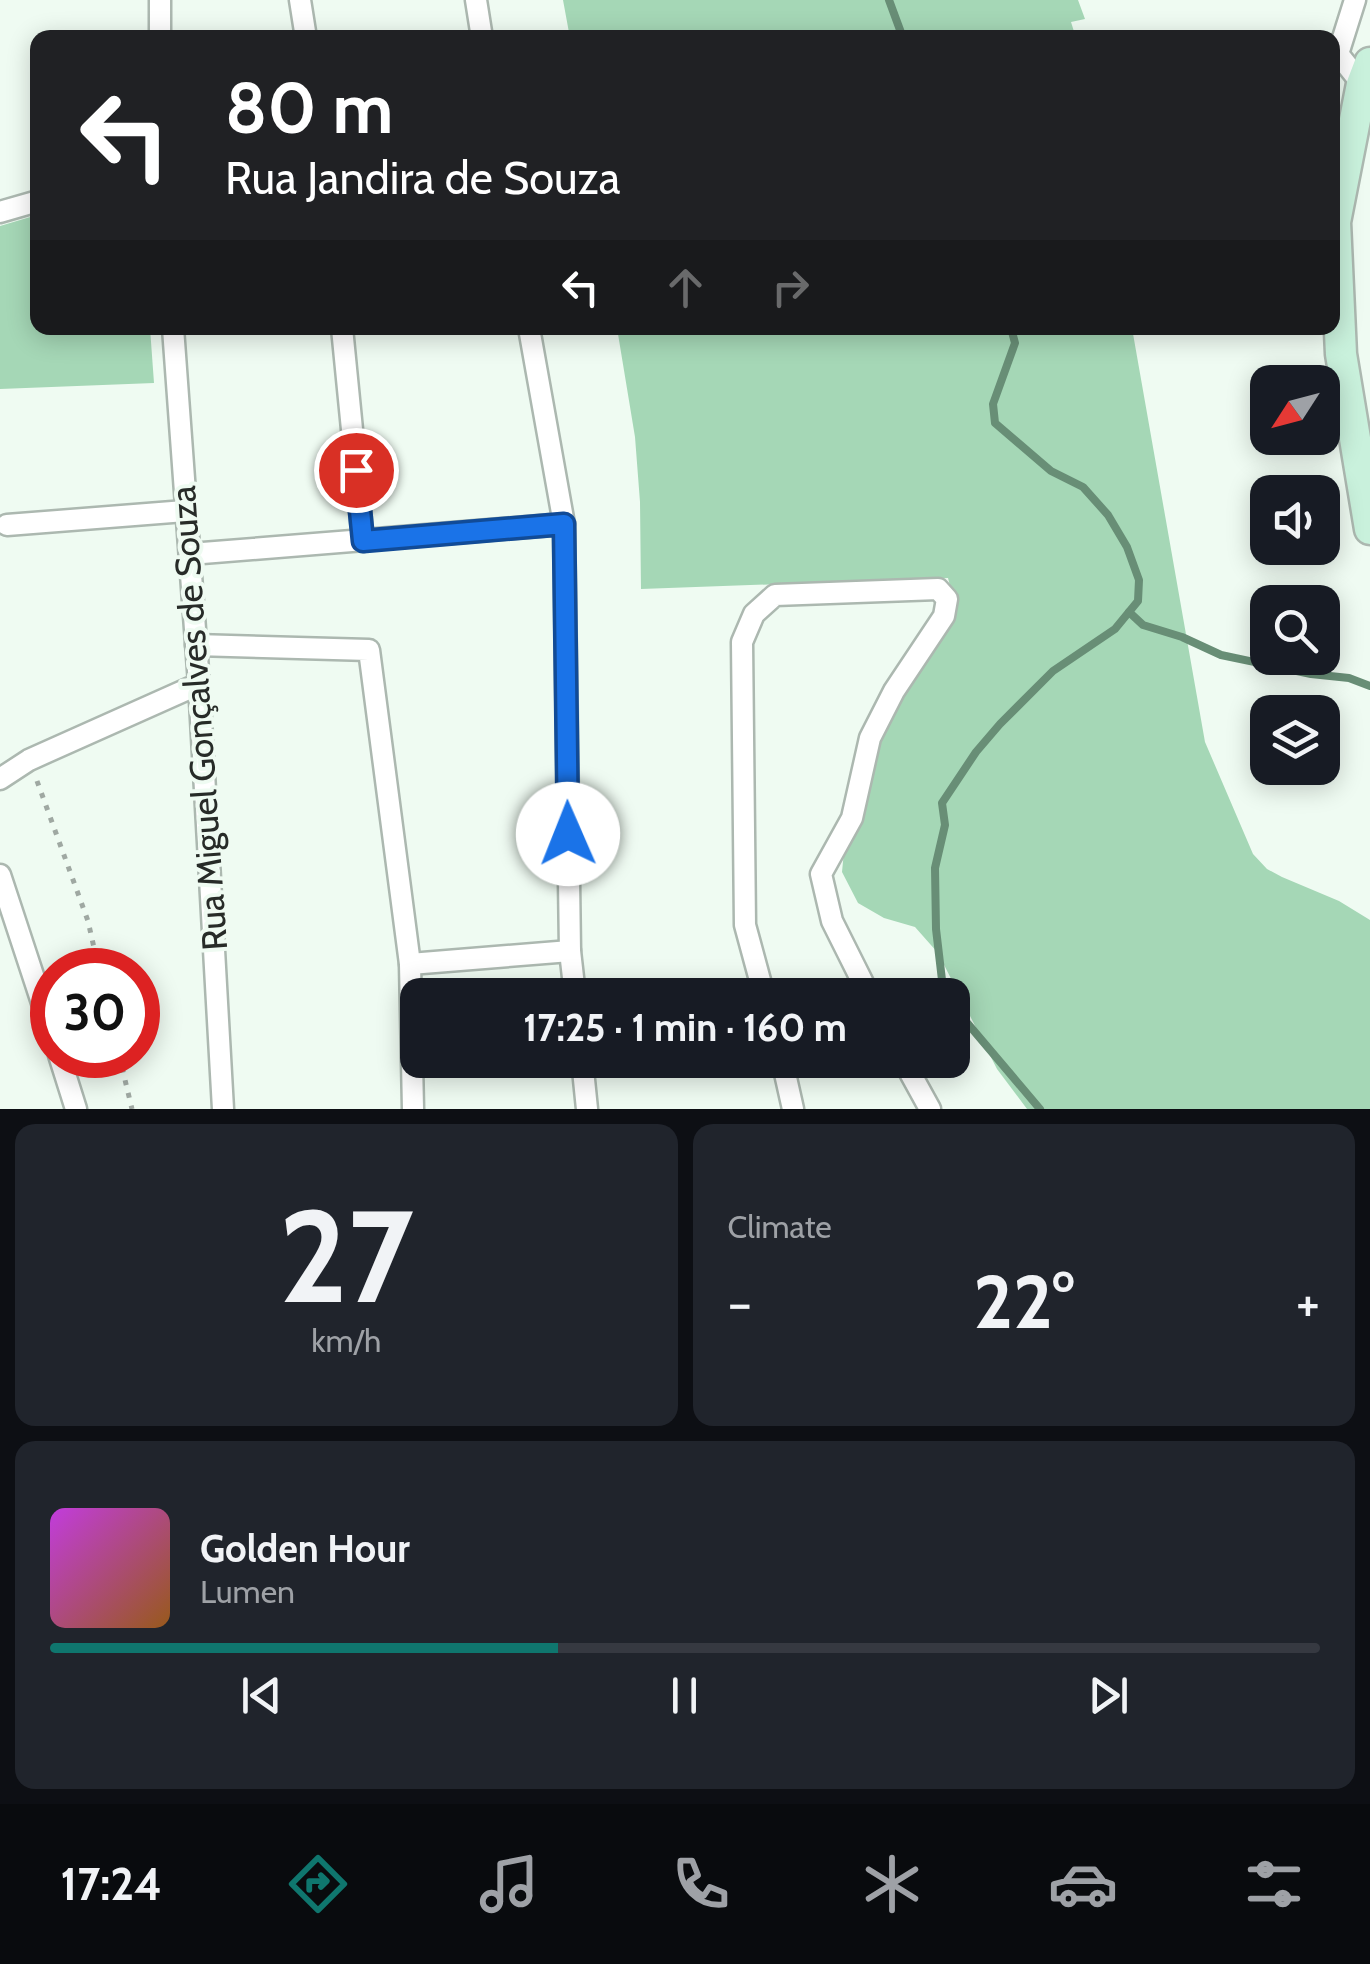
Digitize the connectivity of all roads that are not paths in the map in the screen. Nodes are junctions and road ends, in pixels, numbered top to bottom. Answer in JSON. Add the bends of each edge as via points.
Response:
{"nodes":[{"id":1,"x":160,"y":0,"type":"edge"},
{"id":2,"x":300,"y":0,"type":"edge"},
{"id":3,"x":476,"y":0,"type":"edge"},
{"id":4,"x":1355,"y":0,"type":"edge"},
{"id":5,"x":160,"y":30,"type":"edge"},
{"id":6,"x":305,"y":30,"type":"edge"},
{"id":7,"x":481,"y":30,"type":"edge"},
{"id":8,"x":1340,"y":48,"type":"edge"},
{"id":9,"x":1340,"y":55,"type":"edge"},
{"id":10,"x":1366,"y":74,"type":"edge"},
{"id":11,"x":1340,"y":198,"type":"edge"},
{"id":12,"x":30,"y":203,"type":"edge"},
{"id":13,"x":0,"y":212,"type":"edge"},
{"id":14,"x":1340,"y":332,"type":"edge"},
{"id":15,"x":173,"y":335,"type":"edge"},
{"id":16,"x":343,"y":335,"type":"edge"},
{"id":17,"x":530,"y":335,"type":"edge"},
{"id":18,"x":186,"y":512,"type":"junction"},
{"id":19,"x":6,"y":524,"type":"dead end"},
{"id":20,"x":564,"y":524,"type":"junction"},
{"id":21,"x":1370,"y":530,"type":"edge"},
{"id":22,"x":363,"y":541,"type":"junction"},
{"id":23,"x":190,"y":554,"type":"junction"},
{"id":24,"x":196,"y":645,"type":"junction"},
{"id":25,"x":199,"y":684,"type":"junction"},
{"id":26,"x":0,"y":779,"type":"edge"},
{"id":27,"x":0,"y":875,"type":"edge"},
{"id":28,"x":570,"y":951,"type":"junction"},
{"id":29,"x":410,"y":964,"type":"junction"},
{"id":30,"x":30,"y":966,"type":"edge"},
{"id":31,"x":573,"y":978,"type":"edge"},
{"id":32,"x":759,"y":978,"type":"edge"},
{"id":33,"x":861,"y":978,"type":"edge"},
{"id":34,"x":67,"y":1078,"type":"edge"},
{"id":35,"x":584,"y":1078,"type":"edge"},
{"id":36,"x":786,"y":1078,"type":"edge"},
{"id":37,"x":913,"y":1078,"type":"edge"},
{"id":38,"x":76,"y":1109,"type":"edge"},
{"id":39,"x":222,"y":1109,"type":"edge"},
{"id":40,"x":413,"y":1109,"type":"edge"},
{"id":41,"x":587,"y":1109,"type":"edge"},
{"id":42,"x":793,"y":1109,"type":"edge"},
{"id":43,"x":930,"y":1109,"type":"edge"}],
"edges":[{"from":1,"to":5,"type":"street"},
{"from":2,"to":6,"type":"street"},
{"from":3,"to":7,"type":"street"},
{"from":4,"to":8,"type":"street"},
{"from":9,"to":10,"type":"street"},
{"from":10,"to":11,"type":"main road"},
{"from":12,"to":13,"type":"street"},
{"from":14,"to":21,"type":"main road"},
{"from":15,"to":18,"type":"street","name":"Rua Miguel Gonçalves de Souza"},
{"from":16,"to":22,"type":"street"},
{"from":17,"to":20,"type":"street"},
{"from":18,"to":19,"type":"street"},
{"from":18,"to":23,"type":"street","name":"Rua Miguel Gonçalves de Souza"},
{"from":20,"to":22,"type":"street"},
{"from":20,"to":28,"type":"street"},
{"from":22,"to":23,"type":"street"},
{"from":23,"to":24,"type":"street","name":"Rua Miguel Gonçalves de Souza"},
{"from":24,"to":25,"type":"street","name":"Rua Miguel Gonçalves de Souza"},
{"from":24,"to":29,"type":"street","via":[[370,650]]},
{"from":25,"to":26,"type":"street"},
{"from":25,"to":39,"type":"street","name":"Rua Miguel Gonçalves de Souza"},
{"from":27,"to":30,"type":"street"},
{"from":28,"to":29,"type":"street"},
{"from":28,"to":31,"type":"street"},
{"from":29,"to":40,"type":"street"},
{"from":32,"to":33,"type":"street","via":[[745,925],[742,842],[742,642],[754,614],[775,595],[938,589],[948,598],[944,616],[870,738],[852,818],[822,874],[832,921]]},
{"from":34,"to":38,"type":"street"},
{"from":35,"to":41,"type":"street"},
{"from":36,"to":42,"type":"street"},
{"from":37,"to":43,"type":"street"}]}
